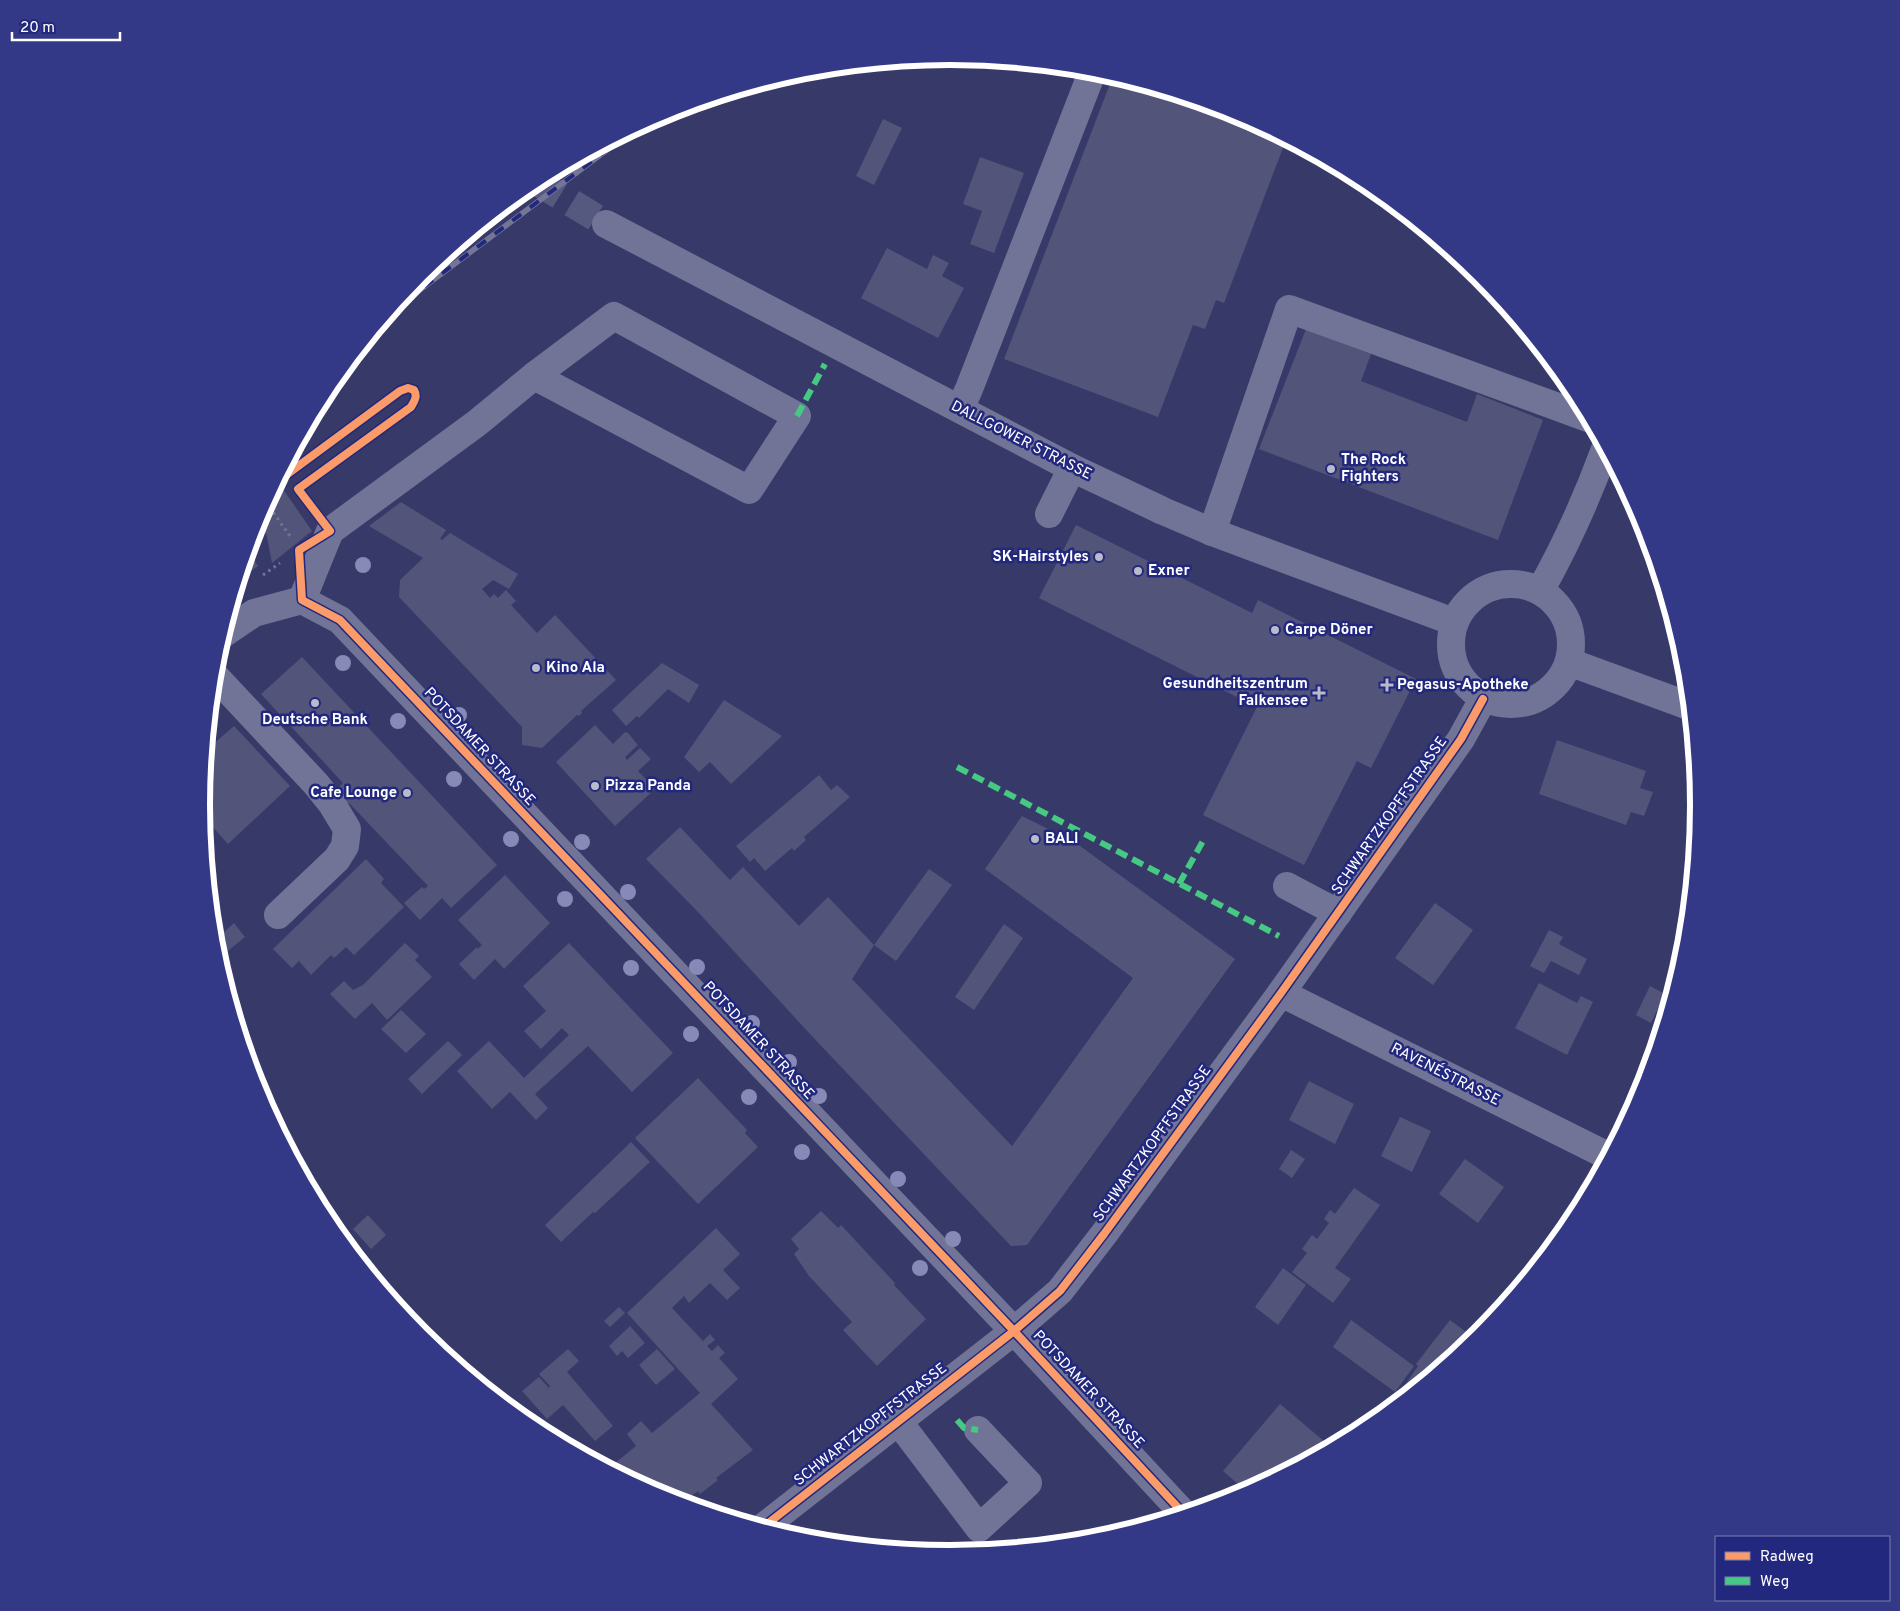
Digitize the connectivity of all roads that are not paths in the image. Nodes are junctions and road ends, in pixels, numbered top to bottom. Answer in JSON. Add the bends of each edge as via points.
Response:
{"nodes":[{"id":1,"x":1090,"y":78,"type":"edge"},
{"id":2,"x":606,"y":224,"type":"tunnel mouth"},
{"id":3,"x":534,"y":376,"type":"junction"},
{"id":4,"x":960,"y":409,"type":"junction"},
{"id":5,"x":1579,"y":415,"type":"edge"},
{"id":6,"x":1602,"y":456,"type":"edge"},
{"id":7,"x":1072,"y":468,"type":"junction"},
{"id":8,"x":1049,"y":514,"type":"dead end"},
{"id":9,"x":1212,"y":532,"type":"junction"},
{"id":10,"x":1540,"y":591,"type":"junction"},
{"id":11,"x":302,"y":600,"type":"junction"},
{"id":12,"x":1454,"y":622,"type":"junction"},
{"id":13,"x":232,"y":628,"type":"edge"},
{"id":14,"x":1569,"y":662,"type":"junction"},
{"id":15,"x":221,"y":682,"type":"edge"},
{"id":16,"x":1483,"y":699,"type":"junction"},
{"id":17,"x":1683,"y":703,"type":"edge"},
{"id":18,"x":1287,"y":886,"type":"dead end"},
{"id":19,"x":1338,"y":913,"type":"junction"},
{"id":20,"x":278,"y":915,"type":"dead end"},
{"id":21,"x":1281,"y":993,"type":"junction"},
{"id":22,"x":1603,"y":1154,"type":"edge"},
{"id":23,"x":1014,"y":1331,"type":"junction"},
{"id":24,"x":898,"y":1421,"type":"junction"},
{"id":25,"x":978,"y":1430,"type":"dead end"},
{"id":26,"x":1180,"y":1509,"type":"edge"},
{"id":27,"x":768,"y":1523,"type":"edge"}],
"edges":[{"from":1,"to":4,"type":"street"},
{"from":2,"to":4,"type":"street","name":"DALLGOWER STRASSE"},
{"from":3,"to":3,"type":"street","via":[[614,316],[797,416],[749,490]]},
{"from":3,"to":11,"type":"street","via":[[330,532]]},
{"from":4,"to":7,"type":"street","name":"DALLGOWER STRASSE"},
{"from":5,"to":9,"type":"street","via":[[1289,309]]},
{"from":6,"to":10,"type":"street","via":[[1563,550]]},
{"from":7,"to":8,"type":"street"},
{"from":7,"to":9,"type":"street","name":"DALLGOWER STRASSE"},
{"from":9,"to":12,"type":"street","name":"DALLGOWER STRASSE"},
{"from":10,"to":12,"type":"street","via":[[1521,584],[1500,584],[1481,591],[1465,604]]},
{"from":10,"to":14,"type":"street","via":[[1554,601],[1567,621],[1572,646]]},
{"from":11,"to":13,"type":"street","via":[[254,614]]},
{"from":11,"to":23,"type":"street","name":"POTSDAMER STRASSE","via":[[340,620]]},
{"from":12,"to":16,"type":"street","via":[[1451,658],[1458,674]]},
{"from":14,"to":16,"type":"street","via":[[1560,680],[1544,695],[1525,703],[1504,704]]},
{"from":14,"to":17,"type":"street"},
{"from":15,"to":20,"type":"street","via":[[316,784],[347,829],[345,846],[338,859]]},
{"from":16,"to":19,"type":"street","name":"SCHWARTZKOPFFSTRASSE","via":[[1461,739]]},
{"from":18,"to":19,"type":"street"},
{"from":19,"to":21,"type":"street","name":"SCHWARTZKOPFFSTRASSE"},
{"from":21,"to":22,"type":"street","name":"RAVENÉSTRASSE"},
{"from":21,"to":23,"type":"street","name":"SCHWARTZKOPFFSTRASSE","via":[[1060,1291]]},
{"from":23,"to":24,"type":"street","name":"SCHWARTZKOPFFSTRASSE"},
{"from":23,"to":26,"type":"street","name":"POTSDAMER STRASSE"},
{"from":24,"to":25,"type":"street","via":[[979,1528],[1028,1483]]},
{"from":24,"to":27,"type":"street","name":"SCHWARTZKOPFFSTRASSE"}]}
